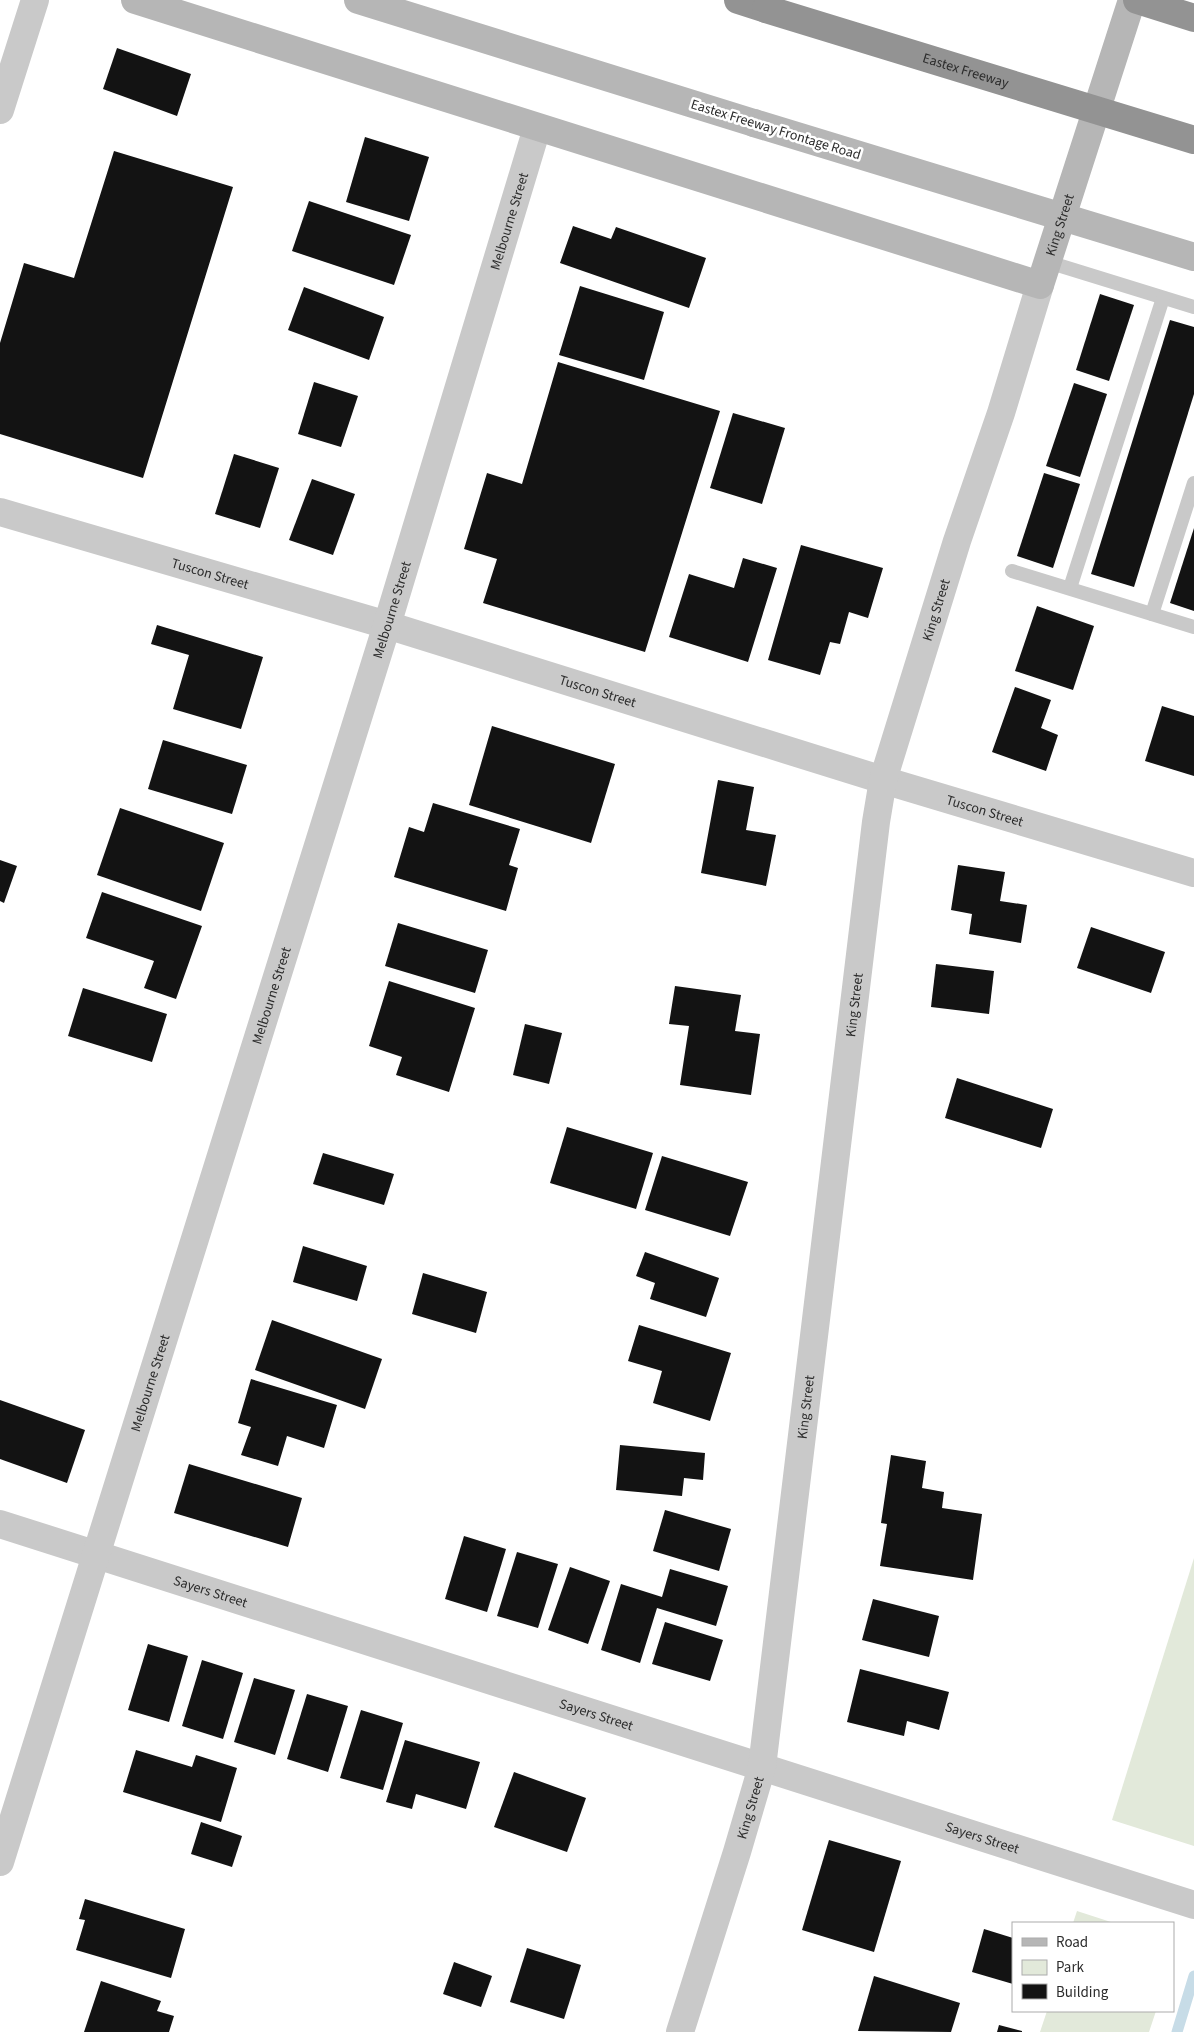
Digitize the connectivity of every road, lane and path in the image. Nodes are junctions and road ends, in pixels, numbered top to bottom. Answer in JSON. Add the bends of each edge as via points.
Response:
{"nodes":[{"id":1,"x":35,"y":0,"type":"edge"},
{"id":2,"x":135,"y":0,"type":"edge"},
{"id":3,"x":358,"y":0,"type":"edge"},
{"id":4,"x":738,"y":0,"type":"edge"},
{"id":5,"x":1132,"y":0,"type":"edge"},
{"id":6,"x":1137,"y":0,"type":"edge"},
{"id":7,"x":1194,"y":18,"type":"edge"},
{"id":8,"x":0,"y":110,"type":"edge"},
{"id":9,"x":537,"y":128,"type":"junction"},
{"id":10,"x":1194,"y":140,"type":"edge"},
{"id":11,"x":1194,"y":257,"type":"edge"},
{"id":12,"x":1044,"y":274,"type":"junction"},
{"id":13,"x":1163,"y":298,"type":"junction"},
{"id":14,"x":1194,"y":308,"type":"edge"},
{"id":15,"x":1194,"y":483,"type":"edge"},
{"id":16,"x":0,"y":512,"type":"edge"},
{"id":17,"x":1012,"y":571,"type":"dead end"},
{"id":18,"x":1070,"y":588,"type":"junction"},
{"id":19,"x":1152,"y":614,"type":"junction"},
{"id":20,"x":387,"y":625,"type":"junction"},
{"id":21,"x":1194,"y":627,"type":"edge"},
{"id":22,"x":883,"y":780,"type":"junction"},
{"id":23,"x":1194,"y":873,"type":"edge"},
{"id":24,"x":0,"y":1524,"type":"edge"},
{"id":25,"x":96,"y":1554,"type":"junction"},
{"id":26,"x":762,"y":1767,"type":"junction"},
{"id":27,"x":0,"y":1862,"type":"edge"},
{"id":28,"x":1194,"y":1904,"type":"edge"},
{"id":29,"x":680,"y":2032,"type":"edge"}],
"edges":[{"from":1,"to":8,"type":"street"},
{"from":2,"to":9,"type":"main road"},
{"from":3,"to":11,"type":"main road","name":"Eastex Freeway Frontage Road","bridge":true},
{"from":4,"to":10,"type":"highway","name":"Eastex Freeway","bridge":true},
{"from":5,"to":12,"type":"main road","name":"King Street"},
{"from":6,"to":7,"type":"highway"},
{"from":9,"to":12,"type":"main road"},
{"from":9,"to":20,"type":"street","name":"Melbourne Street"},
{"from":12,"to":13,"type":"lane"},
{"from":12,"to":22,"type":"street","name":"King Street","via":[[1001,413],[956,541]]},
{"from":13,"to":14,"type":"lane"},
{"from":13,"to":18,"type":"lane"},
{"from":15,"to":19,"type":"lane"},
{"from":16,"to":20,"type":"street","name":"Tuscon Street"},
{"from":17,"to":18,"type":"lane"},
{"from":18,"to":19,"type":"lane"},
{"from":19,"to":21,"type":"lane"},
{"from":20,"to":22,"type":"street","name":"Tuscon Street"},
{"from":20,"to":25,"type":"street","name":"Melbourne Street"},
{"from":22,"to":23,"type":"street","name":"Tuscon Street"},
{"from":22,"to":26,"type":"street","name":"King Street"},
{"from":24,"to":25,"type":"street","name":"Sayers Street"},
{"from":25,"to":26,"type":"street","name":"Sayers Street"},
{"from":25,"to":27,"type":"street","name":"Melbourne Street"},
{"from":26,"to":28,"type":"street","name":"Sayers Street"},
{"from":26,"to":29,"type":"street","name":"King Street"}]}
